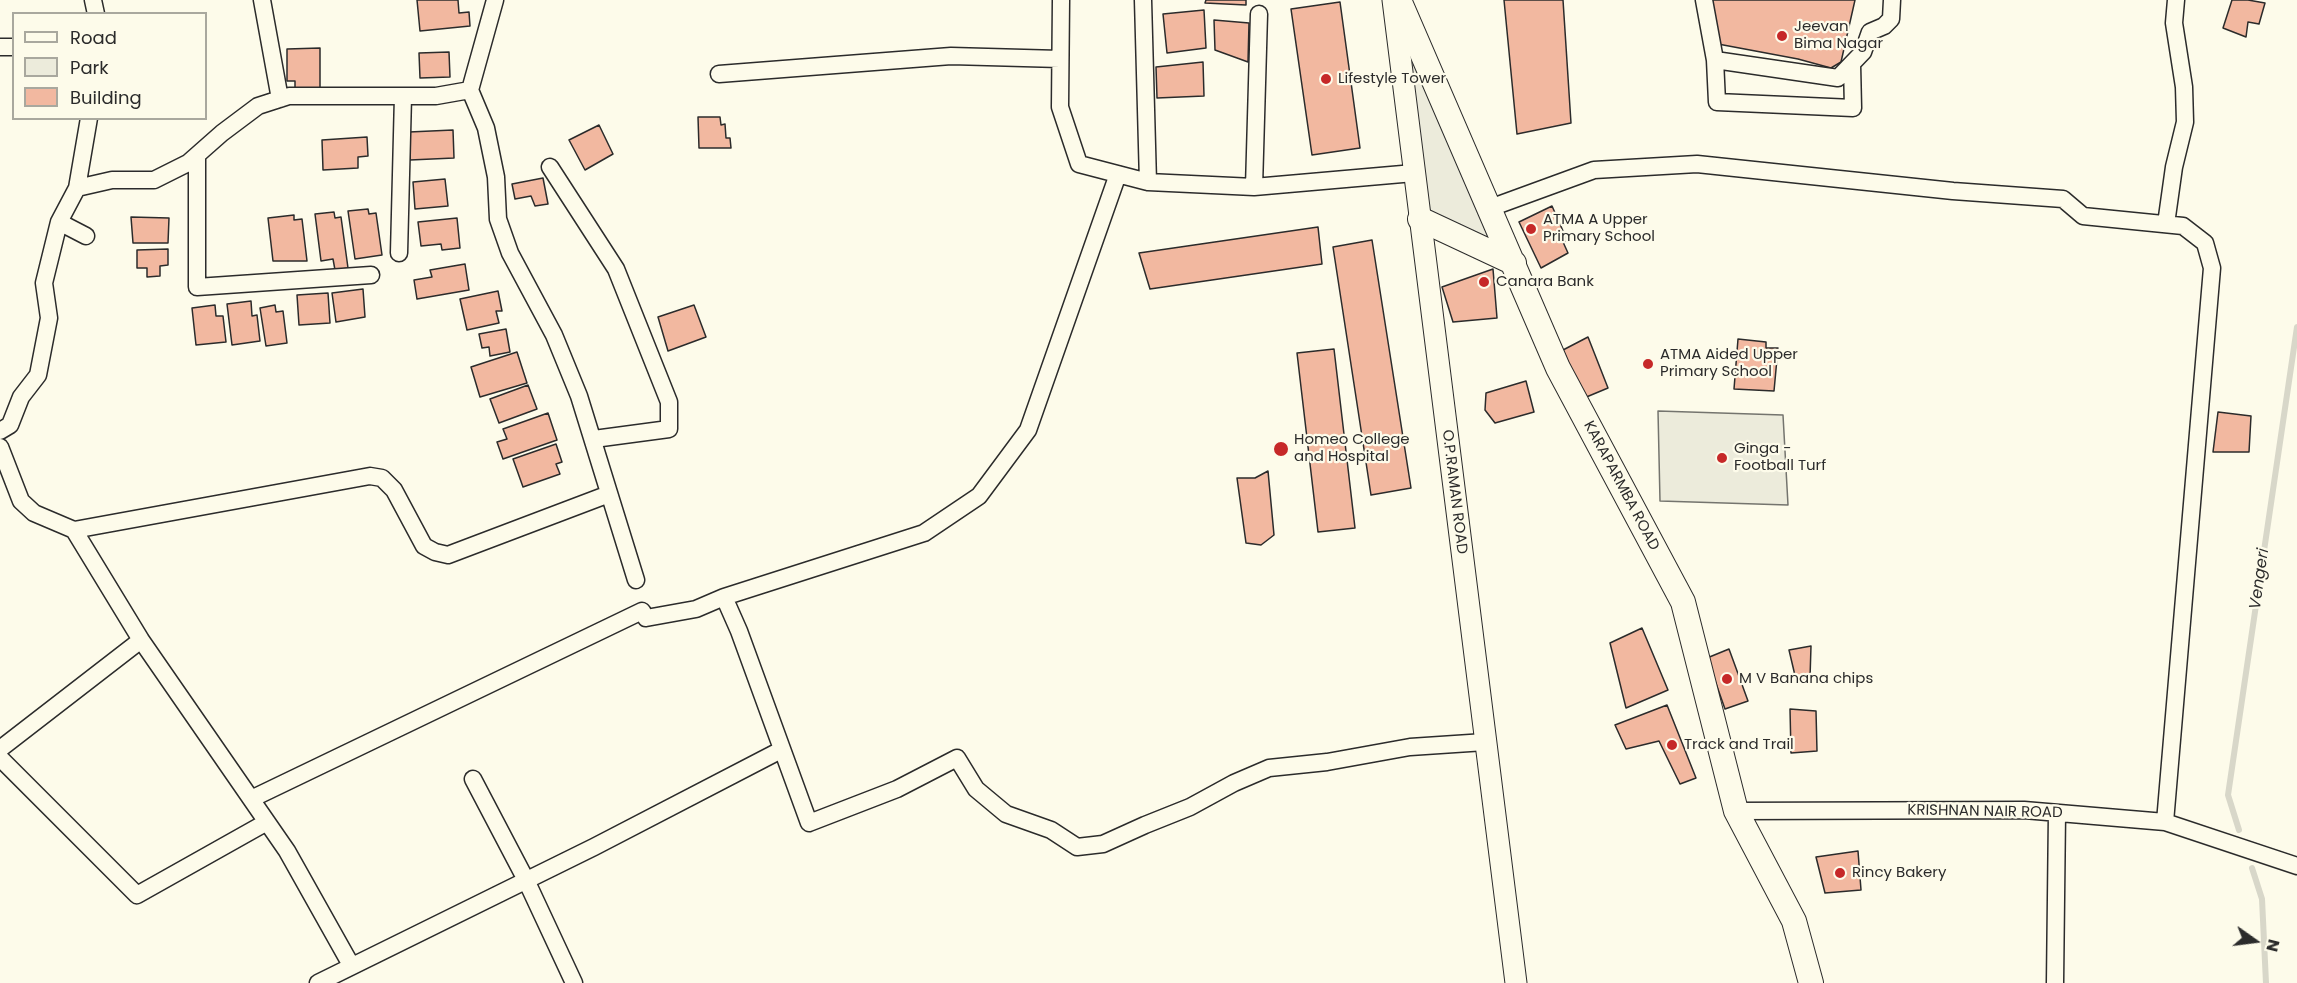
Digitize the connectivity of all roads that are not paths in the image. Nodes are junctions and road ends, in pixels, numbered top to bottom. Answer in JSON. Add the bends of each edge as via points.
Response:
{"nodes":[{"id":1,"x":262,"y":0,"type":"edge"},
{"id":2,"x":495,"y":0,"type":"edge"},
{"id":3,"x":1061,"y":0,"type":"edge"},
{"id":4,"x":1143,"y":0,"type":"edge"},
{"id":5,"x":1393,"y":0,"type":"edge"},
{"id":6,"x":1399,"y":0,"type":"edge"},
{"id":7,"x":1704,"y":0,"type":"edge"},
{"id":8,"x":1892,"y":0,"type":"edge"},
{"id":9,"x":2176,"y":0,"type":"edge"},
{"id":10,"x":1260,"y":14,"type":"dead end"},
{"id":11,"x":1060,"y":59,"type":"junction"},
{"id":12,"x":1715,"y":60,"type":"junction"},
{"id":13,"x":1852,"y":64,"type":"junction"},
{"id":14,"x":719,"y":74,"type":"dead end"},
{"id":15,"x":470,"y":90,"type":"junction"},
{"id":16,"x":403,"y":96,"type":"junction"},
{"id":17,"x":280,"y":99,"type":"junction"},
{"id":18,"x":89,"y":120,"type":"edge"},
{"id":19,"x":197,"y":156,"type":"junction"},
{"id":20,"x":550,"y":167,"type":"dead end"},
{"id":21,"x":1414,"y":173,"type":"junction"},
{"id":22,"x":1118,"y":174,"type":"junction"},
{"id":23,"x":1148,"y":182,"type":"junction"},
{"id":24,"x":1254,"y":187,"type":"junction"},
{"id":25,"x":77,"y":188,"type":"junction"},
{"id":26,"x":1490,"y":208,"type":"junction"},
{"id":27,"x":1420,"y":219,"type":"junction"},
{"id":28,"x":59,"y":222,"type":"junction"},
{"id":29,"x":2166,"y":224,"type":"junction"},
{"id":30,"x":86,"y":236,"type":"dead end"},
{"id":31,"x":399,"y":253,"type":"dead end"},
{"id":32,"x":1514,"y":263,"type":"junction"},
{"id":33,"x":371,"y":275,"type":"dead end"},
{"id":34,"x":0,"y":431,"type":"edge"},
{"id":35,"x":594,"y":439,"type":"junction"},
{"id":36,"x":0,"y":447,"type":"edge"},
{"id":37,"x":609,"y":494,"type":"junction"},
{"id":38,"x":74,"y":530,"type":"junction"},
{"id":39,"x":636,"y":580,"type":"dead end"},
{"id":40,"x":724,"y":597,"type":"junction"},
{"id":41,"x":141,"y":640,"type":"junction"},
{"id":42,"x":1485,"y":742,"type":"junction"},
{"id":43,"x":0,"y":749,"type":"edge"},
{"id":44,"x":781,"y":750,"type":"junction"},
{"id":45,"x":0,"y":758,"type":"edge"},
{"id":46,"x":473,"y":779,"type":"dead end"},
{"id":47,"x":251,"y":799,"type":"junction"},
{"id":48,"x":1736,"y":811,"type":"junction"},
{"id":49,"x":2057,"y":813,"type":"junction"},
{"id":50,"x":267,"y":822,"type":"junction"},
{"id":51,"x":2165,"y":822,"type":"junction"},
{"id":52,"x":2297,"y":866,"type":"edge"},
{"id":53,"x":525,"y":880,"type":"junction"},
{"id":54,"x":351,"y":965,"type":"junction"},
{"id":55,"x":318,"y":983,"type":"edge"},
{"id":56,"x":574,"y":983,"type":"edge"},
{"id":57,"x":1516,"y":983,"type":"edge"},
{"id":58,"x":1810,"y":983,"type":"edge"},
{"id":59,"x":2055,"y":983,"type":"edge"}],
"edges":[{"from":1,"to":17,"type":"street"},
{"from":2,"to":15,"type":"street"},
{"from":3,"to":11,"type":"street"},
{"from":4,"to":23,"type":"street"},
{"from":5,"to":21,"type":"street","name":"O.P.RAMAN ROAD"},
{"from":6,"to":26,"type":"main road","name":"KARAPARMBA ROAD"},
{"from":7,"to":12,"type":"street"},
{"from":8,"to":13,"type":"street","via":[[1891,19],[1870,32],[1863,52]]},
{"from":9,"to":29,"type":"street","via":[[2174,23],[2185,122]]},
{"from":10,"to":24,"type":"street"},
{"from":11,"to":14,"type":"street","via":[[951,56]]},
{"from":11,"to":22,"type":"street","via":[[1060,107],[1079,164]]},
{"from":12,"to":13,"type":"street","via":[[1838,78]]},
{"from":12,"to":13,"type":"street","via":[[1717,102],[1853,108]]},
{"from":15,"to":16,"type":"street"},
{"from":15,"to":35,"type":"street","via":[[486,128],[496,177],[498,219],[510,253],[554,335]]},
{"from":16,"to":17,"type":"street"},
{"from":16,"to":31,"type":"street"},
{"from":17,"to":19,"type":"street","via":[[258,106]]},
{"from":18,"to":25,"type":"street"},
{"from":19,"to":25,"type":"street","via":[[154,180],[112,180]]},
{"from":19,"to":33,"type":"street","via":[[197,287]]},
{"from":20,"to":35,"type":"street","via":[[616,269],[669,402],[669,429]]},
{"from":21,"to":24,"type":"street"},
{"from":21,"to":27,"type":"street","name":"O.P.RAMAN ROAD"},
{"from":22,"to":23,"type":"street"},
{"from":22,"to":40,"type":"street","via":[[1028,430],[979,496],[924,533]]},
{"from":23,"to":24,"type":"street"},
{"from":25,"to":28,"type":"street"},
{"from":26,"to":29,"type":"street","via":[[1594,170],[1697,164],[2063,199],[2083,216]]},
{"from":26,"to":32,"type":"main road","name":"KARAPARMBA ROAD"},
{"from":27,"to":32,"type":"main road"},
{"from":27,"to":42,"type":"street","name":"O.P.RAMAN ROAD"},
{"from":28,"to":30,"type":"street"},
{"from":28,"to":34,"type":"street","via":[[44,283],[49,318],[38,375],[21,397],[10,425]]},
{"from":29,"to":51,"type":"street","via":[[2183,226],[2205,243],[2212,268]]},
{"from":32,"to":48,"type":"main road","name":"KARAPARMBA ROAD","via":[[1558,368],[1683,602]]},
{"from":35,"to":37,"type":"street"},
{"from":36,"to":38,"type":"street","via":[[21,501],[34,513]]},
{"from":37,"to":38,"type":"street","via":[[447,555],[424,546],[394,490],[382,478],[370,476]]},
{"from":37,"to":39,"type":"street"},
{"from":38,"to":41,"type":"street"},
{"from":40,"to":44,"type":"street"},
{"from":40,"to":47,"type":"street","via":[[696,609],[646,618],[642,611]]},
{"from":41,"to":43,"type":"street"},
{"from":41,"to":47,"type":"street"},
{"from":42,"to":44,"type":"street","via":[[1410,747],[1269,768],[1103,844],[1077,847],[1051,830],[1006,814],[976,789],[957,758],[897,789],[809,823]]},
{"from":42,"to":57,"type":"street","name":"O.P.RAMAN ROAD"},
{"from":44,"to":53,"type":"street"},
{"from":45,"to":50,"type":"street","via":[[137,895]]},
{"from":46,"to":53,"type":"street"},
{"from":47,"to":50,"type":"street"},
{"from":48,"to":49,"type":"street","name":"KRISHNAN NAIR ROAD"},
{"from":48,"to":58,"type":"main road","name":"KARAPARMBA ROAD","via":[[1794,921]]},
{"from":49,"to":51,"type":"street","name":"KRISHNAN NAIR ROAD"},
{"from":49,"to":59,"type":"street"},
{"from":50,"to":54,"type":"street","via":[[287,850]]},
{"from":51,"to":52,"type":"street","name":"KRISHNAN NAIR ROAD"},
{"from":53,"to":54,"type":"street"},
{"from":53,"to":56,"type":"street"},
{"from":54,"to":55,"type":"street"}]}
